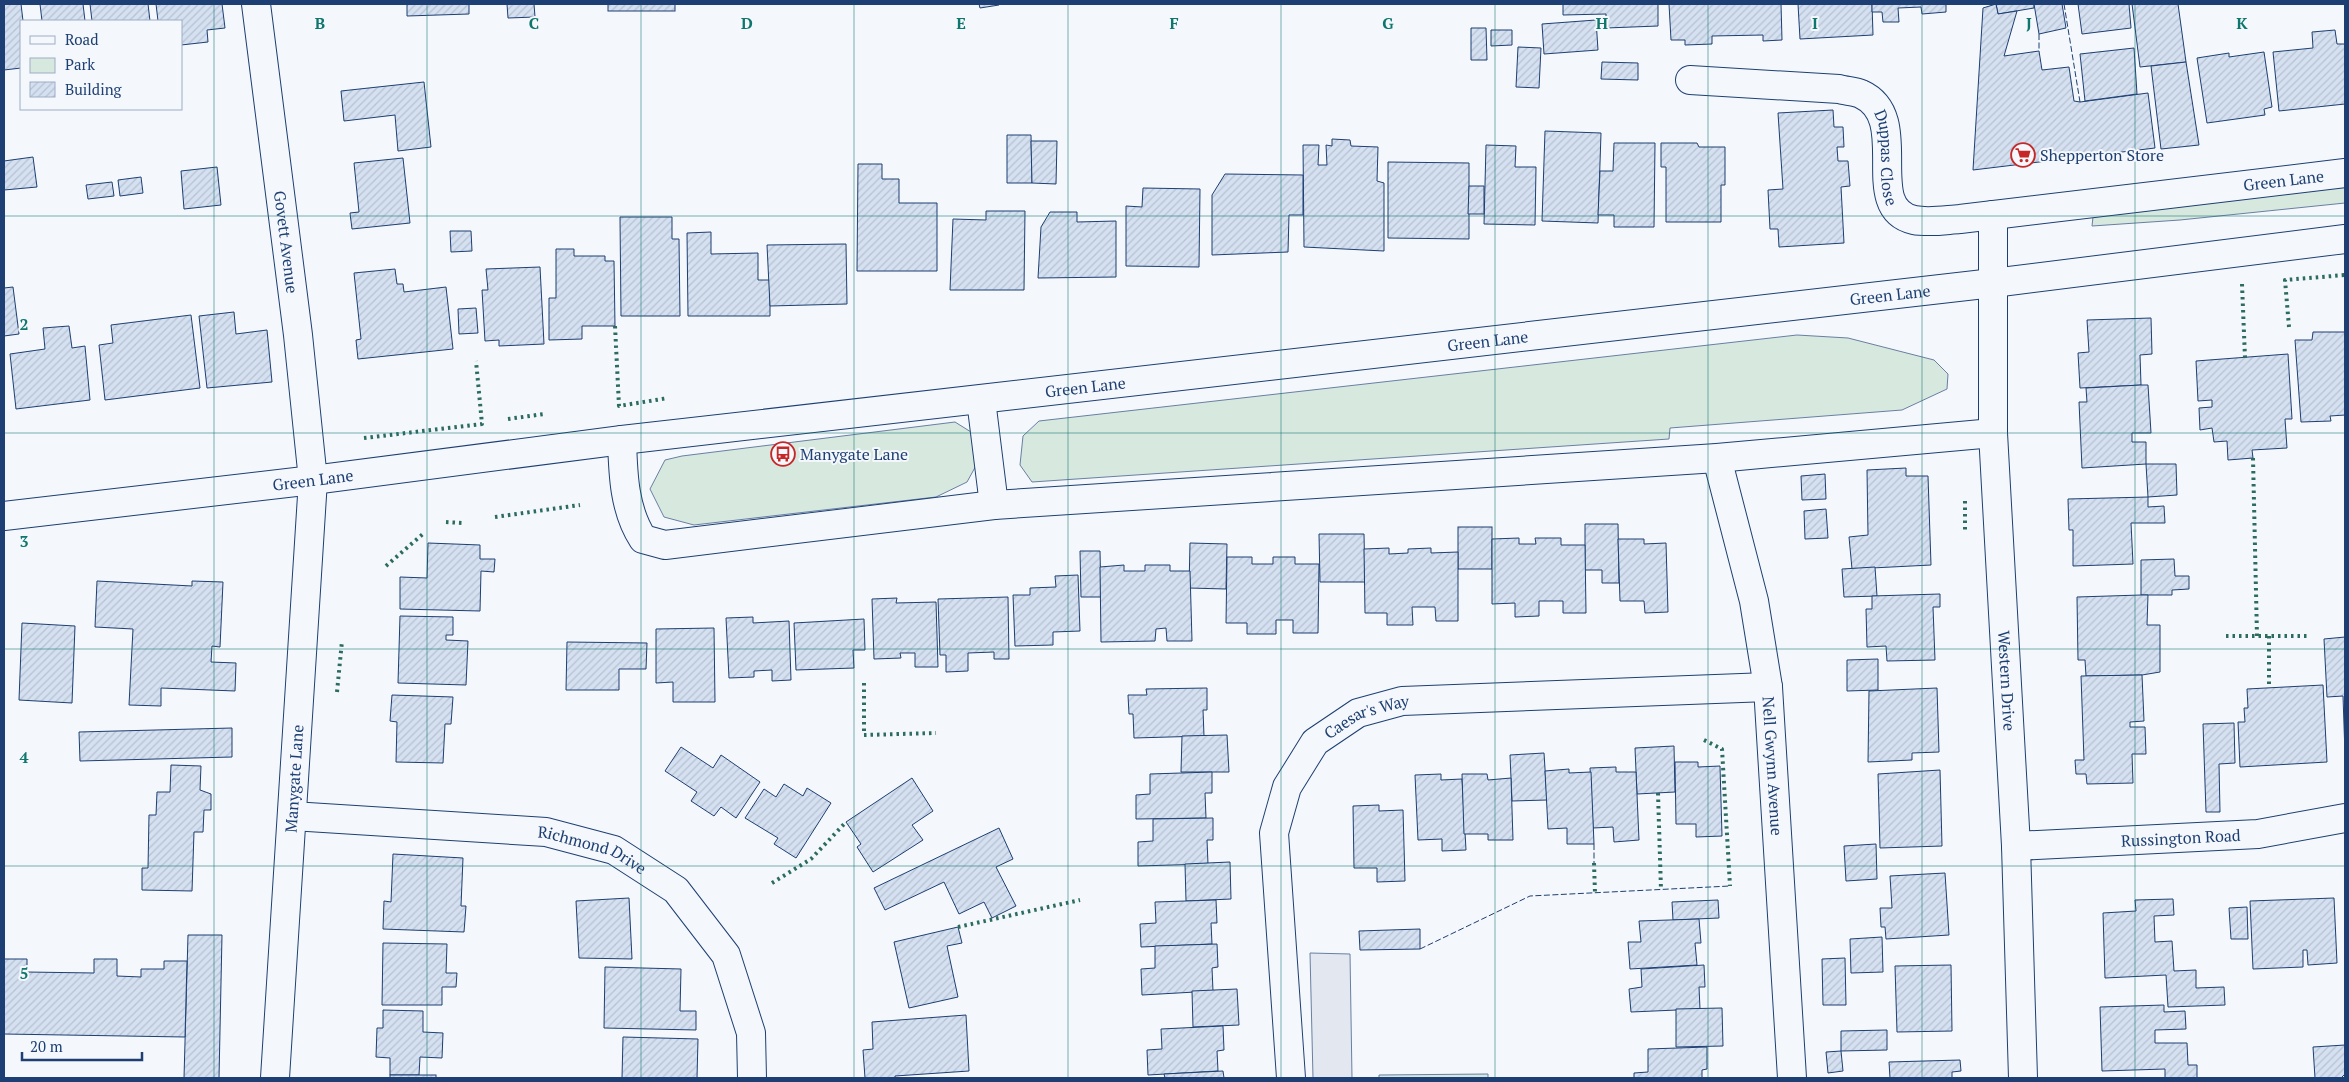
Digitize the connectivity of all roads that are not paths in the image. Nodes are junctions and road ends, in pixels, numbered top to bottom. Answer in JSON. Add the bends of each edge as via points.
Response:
{"nodes":[{"id":1,"x":256,"y":4,"type":"edge"},
{"id":2,"x":1690,"y":80,"type":"dead end"},
{"id":3,"x":2345,"y":173,"type":"edge"},
{"id":4,"x":1994,"y":215,"type":"junction"},
{"id":5,"x":2345,"y":239,"type":"edge"},
{"id":6,"x":1993,"y":283,"type":"junction"},
{"id":7,"x":981,"y":400,"type":"junction"},
{"id":8,"x":1994,"y":433,"type":"junction"},
{"id":9,"x":622,"y":440,"type":"junction"},
{"id":10,"x":1716,"y":458,"type":"junction"},
{"id":11,"x":313,"y":480,"type":"junction"},
{"id":12,"x":994,"y":504,"type":"junction"},
{"id":13,"x":4,"y":516,"type":"edge"},
{"id":14,"x":1768,"y":687,"type":"junction"},
{"id":15,"x":292,"y":816,"type":"junction"},
{"id":16,"x":2345,"y":818,"type":"edge"},
{"id":17,"x":2016,"y":846,"type":"junction"},
{"id":18,"x":275,"y":1078,"type":"edge"},
{"id":19,"x":752,"y":1078,"type":"edge"},
{"id":20,"x":1291,"y":1078,"type":"edge"},
{"id":21,"x":1792,"y":1078,"type":"edge"},
{"id":22,"x":2024,"y":1078,"type":"edge"}],
"edges":[{"from":1,"to":11,"type":"street","name":"Govett Avenue"},
{"from":2,"to":4,"type":"street","name":"Duppas Close","via":[[1838,89],[1861,94],[1876,106],[1886,125],[1887,186],[1890,199],[1900,213],[1913,220],[1928,221]]},
{"from":3,"to":4,"type":"street","name":"Green Lane"},
{"from":4,"to":6,"type":"street"},
{"from":5,"to":6,"type":"street","name":"Green Lane"},
{"from":6,"to":7,"type":"street","name":"Green Lane"},
{"from":6,"to":8,"type":"street","name":"Western Drive"},
{"from":7,"to":9,"type":"street","name":"Green Lane"},
{"from":7,"to":12,"type":"street"},
{"from":8,"to":10,"type":"street"},
{"from":8,"to":17,"type":"street","name":"Western Drive"},
{"from":9,"to":11,"type":"street","name":"Green Lane"},
{"from":9,"to":12,"type":"street","via":[[625,485],[634,524],[643,539],[665,545]]},
{"from":10,"to":12,"type":"street"},
{"from":10,"to":14,"type":"street","name":"Nell Gwynn Avenue","via":[[1754,601]]},
{"from":11,"to":13,"type":"street","name":"Green Lane"},
{"from":11,"to":15,"type":"street","name":"Manygate Lane"},
{"from":14,"to":20,"type":"street","name":"Caesar's Way","via":[[1402,701],[1358,713],[1315,742],[1287,787],[1274,833]]},
{"from":14,"to":21,"type":"street","name":"Nell Gwynn Avenue"},
{"from":15,"to":18,"type":"street","name":"Manygate Lane"},
{"from":15,"to":19,"type":"street","name":"Richmond Drive","via":[[546,832],[614,850],[676,890],[726,955],[751,1033]]},
{"from":16,"to":17,"type":"street","name":"Russington Road","via":[[2258,834]]},
{"from":17,"to":22,"type":"street","name":"Western Drive"}]}
